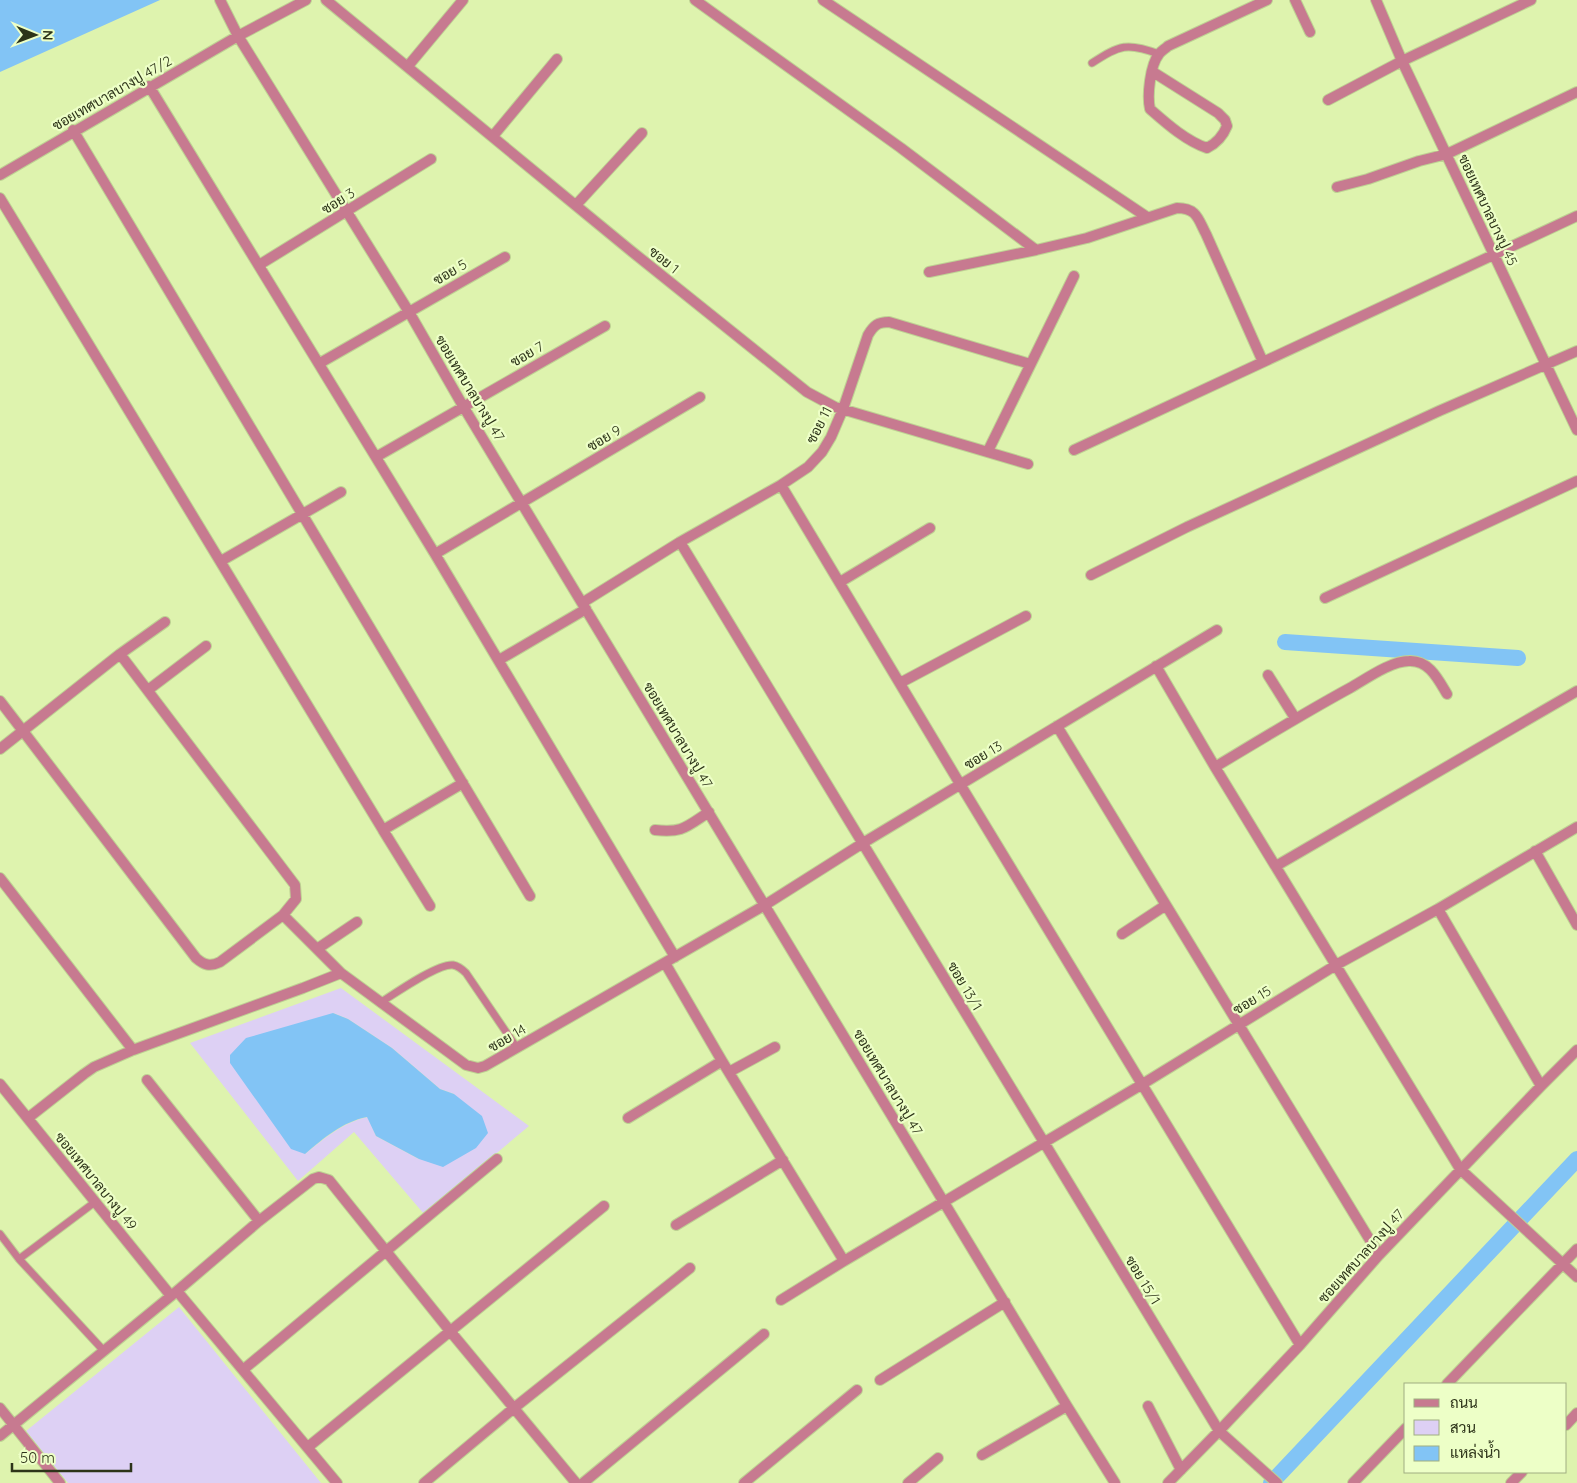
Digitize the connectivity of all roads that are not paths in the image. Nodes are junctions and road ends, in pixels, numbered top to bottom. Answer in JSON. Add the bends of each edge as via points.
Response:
{"nodes":[{"id":1,"x":220,"y":0,"type":"edge"},
{"id":2,"x":306,"y":0,"type":"edge"},
{"id":3,"x":326,"y":0,"type":"edge"},
{"id":4,"x":463,"y":0,"type":"edge"},
{"id":5,"x":695,"y":0,"type":"edge"},
{"id":6,"x":823,"y":0,"type":"edge"},
{"id":7,"x":1267,"y":0,"type":"edge"},
{"id":8,"x":1295,"y":0,"type":"edge"},
{"id":9,"x":1376,"y":0,"type":"edge"},
{"id":10,"x":1531,"y":0,"type":"edge"},
{"id":11,"x":1310,"y":32,"type":"dead end"},
{"id":12,"x":238,"y":36,"type":"junction"},
{"id":13,"x":1159,"y":54,"type":"junction"},
{"id":14,"x":557,"y":59,"type":"dead end"},
{"id":15,"x":1402,"y":61,"type":"junction"},
{"id":16,"x":1092,"y":63,"type":"dead end"},
{"id":17,"x":408,"y":66,"type":"junction"},
{"id":18,"x":1153,"y":72,"type":"junction"},
{"id":19,"x":150,"y":86,"type":"junction"},
{"id":20,"x":1577,"y":92,"type":"edge"},
{"id":21,"x":1328,"y":100,"type":"dead end"},
{"id":22,"x":73,"y":130,"type":"junction"},
{"id":23,"x":642,"y":133,"type":"dead end"},
{"id":24,"x":493,"y":136,"type":"junction"},
{"id":25,"x":1447,"y":154,"type":"junction"},
{"id":26,"x":431,"y":160,"type":"dead end"},
{"id":27,"x":0,"y":174,"type":"edge"},
{"id":28,"x":1337,"y":186,"type":"dead end"},
{"id":29,"x":0,"y":198,"type":"edge"},
{"id":30,"x":576,"y":205,"type":"junction"},
{"id":31,"x":348,"y":211,"type":"junction"},
{"id":32,"x":1577,"y":216,"type":"edge"},
{"id":33,"x":1147,"y":217,"type":"junction"},
{"id":34,"x":1036,"y":250,"type":"junction"},
{"id":35,"x":1494,"y":256,"type":"junction"},
{"id":36,"x":505,"y":257,"type":"dead end"},
{"id":37,"x":259,"y":265,"type":"junction"},
{"id":38,"x":929,"y":272,"type":"dead end"},
{"id":39,"x":1074,"y":276,"type":"dead end"},
{"id":40,"x":409,"y":312,"type":"junction"},
{"id":41,"x":605,"y":326,"type":"dead end"},
{"id":42,"x":1577,"y":350,"type":"edge"},
{"id":43,"x":1263,"y":362,"type":"junction"},
{"id":44,"x":320,"y":364,"type":"junction"},
{"id":45,"x":1030,"y":364,"type":"junction"},
{"id":46,"x":1546,"y":365,"type":"junction"},
{"id":47,"x":700,"y":397,"type":"dead end"},
{"id":48,"x":464,"y":406,"type":"junction"},
{"id":49,"x":843,"y":409,"type":"junction"},
{"id":50,"x":1577,"y":430,"type":"edge"},
{"id":51,"x":1074,"y":450,"type":"dead end"},
{"id":52,"x":988,"y":451,"type":"junction"},
{"id":53,"x":376,"y":457,"type":"junction"},
{"id":54,"x":1028,"y":464,"type":"dead end"},
{"id":55,"x":1577,"y":480,"type":"edge"},
{"id":56,"x":781,"y":485,"type":"junction"},
{"id":57,"x":341,"y":492,"type":"dead end"},
{"id":58,"x":522,"y":502,"type":"junction"},
{"id":59,"x":302,"y":513,"type":"junction"},
{"id":60,"x":930,"y":528,"type":"dead end"},
{"id":61,"x":680,"y":542,"type":"junction"},
{"id":62,"x":436,"y":554,"type":"junction"},
{"id":63,"x":221,"y":561,"type":"junction"},
{"id":64,"x":1091,"y":575,"type":"dead end"},
{"id":65,"x":840,"y":582,"type":"junction"},
{"id":66,"x":1325,"y":598,"type":"dead end"},
{"id":67,"x":584,"y":606,"type":"junction"},
{"id":68,"x":1026,"y":616,"type":"dead end"},
{"id":69,"x":165,"y":622,"type":"dead end"},
{"id":70,"x":1217,"y":630,"type":"dead end"},
{"id":71,"x":206,"y":646,"type":"dead end"},
{"id":72,"x":120,"y":654,"type":"junction"},
{"id":73,"x":499,"y":660,"type":"junction"},
{"id":74,"x":1156,"y":666,"type":"junction"},
{"id":75,"x":1268,"y":675,"type":"dead end"},
{"id":76,"x":900,"y":683,"type":"junction"},
{"id":77,"x":148,"y":690,"type":"junction"},
{"id":78,"x":1577,"y":692,"type":"edge"},
{"id":79,"x":1447,"y":694,"type":"dead end"},
{"id":80,"x":0,"y":700,"type":"edge"},
{"id":81,"x":1295,"y":718,"type":"junction"},
{"id":82,"x":1058,"y":726,"type":"junction"},
{"id":83,"x":23,"y":731,"type":"junction"},
{"id":84,"x":0,"y":750,"type":"edge"},
{"id":85,"x":1215,"y":767,"type":"junction"},
{"id":86,"x":464,"y":784,"type":"junction"},
{"id":87,"x":960,"y":784,"type":"junction"},
{"id":88,"x":709,"y":812,"type":"junction"},
{"id":89,"x":1577,"y":827,"type":"edge"},
{"id":90,"x":384,"y":830,"type":"junction"},
{"id":91,"x":654,"y":830,"type":"dead end"},
{"id":92,"x":863,"y":842,"type":"junction"},
{"id":93,"x":1535,"y":851,"type":"junction"},
{"id":94,"x":1276,"y":866,"type":"junction"},
{"id":95,"x":0,"y":878,"type":"edge"},
{"id":96,"x":530,"y":896,"type":"dead end"},
{"id":97,"x":765,"y":905,"type":"junction"},
{"id":98,"x":1166,"y":905,"type":"junction"},
{"id":99,"x":430,"y":906,"type":"dead end"},
{"id":100,"x":1438,"y":910,"type":"junction"},
{"id":101,"x":283,"y":915,"type":"junction"},
{"id":102,"x":357,"y":922,"type":"dead end"},
{"id":103,"x":1577,"y":925,"type":"edge"},
{"id":104,"x":1122,"y":934,"type":"dead end"},
{"id":105,"x":317,"y":949,"type":"junction"},
{"id":106,"x":675,"y":957,"type":"junction"},
{"id":107,"x":665,"y":963,"type":"junction"},
{"id":108,"x":1336,"y":965,"type":"junction"},
{"id":109,"x":341,"y":973,"type":"junction"},
{"id":110,"x":380,"y":1003,"type":"junction"},
{"id":111,"x":1238,"y":1024,"type":"junction"},
{"id":112,"x":775,"y":1047,"type":"dead end"},
{"id":113,"x":517,"y":1048,"type":"junction"},
{"id":114,"x":133,"y":1050,"type":"junction"},
{"id":115,"x":1577,"y":1050,"type":"edge"},
{"id":116,"x":722,"y":1061,"type":"junction"},
{"id":117,"x":729,"y":1072,"type":"junction"},
{"id":118,"x":147,"y":1080,"type":"dead end"},
{"id":119,"x":0,"y":1084,"type":"edge"},
{"id":120,"x":1141,"y":1085,"type":"junction"},
{"id":121,"x":1541,"y":1086,"type":"junction"},
{"id":122,"x":28,"y":1118,"type":"junction"},
{"id":123,"x":628,"y":1118,"type":"dead end"},
{"id":124,"x":1044,"y":1143,"type":"junction"},
{"id":125,"x":497,"y":1159,"type":"dead end"},
{"id":126,"x":783,"y":1160,"type":"junction"},
{"id":127,"x":1460,"y":1169,"type":"junction"},
{"id":128,"x":95,"y":1202,"type":"junction"},
{"id":129,"x":945,"y":1202,"type":"junction"},
{"id":130,"x":604,"y":1206,"type":"dead end"},
{"id":131,"x":260,"y":1220,"type":"junction"},
{"id":132,"x":676,"y":1225,"type":"dead end"},
{"id":133,"x":0,"y":1234,"type":"edge"},
{"id":134,"x":1577,"y":1249,"type":"edge"},
{"id":135,"x":385,"y":1251,"type":"junction"},
{"id":136,"x":1378,"y":1255,"type":"junction"},
{"id":137,"x":19,"y":1259,"type":"junction"},
{"id":138,"x":844,"y":1261,"type":"junction"},
{"id":139,"x":1562,"y":1264,"type":"junction"},
{"id":140,"x":690,"y":1268,"type":"dead end"},
{"id":141,"x":1577,"y":1277,"type":"edge"},
{"id":142,"x":174,"y":1294,"type":"junction"},
{"id":143,"x":781,"y":1300,"type":"dead end"},
{"id":144,"x":1005,"y":1302,"type":"junction"},
{"id":145,"x":450,"y":1331,"type":"junction"},
{"id":146,"x":764,"y":1334,"type":"dead end"},
{"id":147,"x":1300,"y":1345,"type":"junction"},
{"id":148,"x":104,"y":1351,"type":"junction"},
{"id":149,"x":244,"y":1369,"type":"junction"},
{"id":150,"x":880,"y":1380,"type":"dead end"},
{"id":151,"x":1448,"y":1383,"type":"edge"},
{"id":152,"x":857,"y":1390,"type":"dead end"},
{"id":153,"x":1067,"y":1406,"type":"junction"},
{"id":154,"x":1148,"y":1406,"type":"dead end"},
{"id":155,"x":0,"y":1408,"type":"edge"},
{"id":156,"x":514,"y":1408,"type":"junction"},
{"id":157,"x":1577,"y":1413,"type":"edge"},
{"id":158,"x":1567,"y":1424,"type":"edge"},
{"id":159,"x":14,"y":1425,"type":"junction"},
{"id":160,"x":1404,"y":1430,"type":"edge"},
{"id":161,"x":1220,"y":1431,"type":"junction"},
{"id":162,"x":0,"y":1436,"type":"edge"},
{"id":163,"x":308,"y":1447,"type":"junction"},
{"id":164,"x":982,"y":1455,"type":"dead end"},
{"id":165,"x":938,"y":1458,"type":"dead end"},
{"id":166,"x":1181,"y":1470,"type":"junction"},
{"id":167,"x":1521,"y":1473,"type":"edge"},
{"id":168,"x":60,"y":1483,"type":"edge"},
{"id":169,"x":337,"y":1483,"type":"edge"},
{"id":170,"x":424,"y":1483,"type":"edge"},
{"id":171,"x":576,"y":1483,"type":"edge"},
{"id":172,"x":583,"y":1483,"type":"edge"},
{"id":173,"x":744,"y":1483,"type":"edge"},
{"id":174,"x":908,"y":1483,"type":"edge"},
{"id":175,"x":1115,"y":1483,"type":"edge"},
{"id":176,"x":1168,"y":1483,"type":"edge"},
{"id":177,"x":1277,"y":1483,"type":"edge"},
{"id":178,"x":1353,"y":1483,"type":"edge"},
{"id":179,"x":1511,"y":1483,"type":"edge"}],
"edges":[{"from":1,"to":12,"type":"street","name":"ซอยเทศบาลบางปู 47"},
{"from":2,"to":12,"type":"street"},
{"from":3,"to":17,"type":"street","name":"ซอย 1"},
{"from":4,"to":17,"type":"street"},
{"from":5,"to":34,"type":"street"},
{"from":6,"to":33,"type":"street"},
{"from":7,"to":13,"type":"street","via":[[1168,46]]},
{"from":8,"to":11,"type":"street"},
{"from":9,"to":15,"type":"street","name":"ซอยเทศบาลบางปู 45"},
{"from":10,"to":15,"type":"street"},
{"from":12,"to":19,"type":"street","name":"ซอยเทศบาลบางปู 47/2"},
{"from":12,"to":31,"type":"street","name":"ซอยเทศบาลบางปู 47"},
{"from":13,"to":16,"type":"lane","via":[[1129,46]]},
{"from":13,"to":18,"type":"street"},
{"from":14,"to":24,"type":"street"},
{"from":15,"to":21,"type":"street"},
{"from":15,"to":25,"type":"street","name":"ซอยเทศบาลบางปู 45"},
{"from":17,"to":24,"type":"street","name":"ซอย 1"},
{"from":18,"to":18,"type":"street","via":[[1148,89],[1150,109],[1199,145],[1207,148],[1214,144],[1227,126],[1224,120]]},
{"from":19,"to":22,"type":"street","name":"ซอยเทศบาลบางปู 47/2"},
{"from":19,"to":37,"type":"street"},
{"from":20,"to":25,"type":"street"},
{"from":22,"to":27,"type":"street","name":"ซอยเทศบาลบางปู 47/2"},
{"from":22,"to":59,"type":"street"},
{"from":23,"to":30,"type":"street"},
{"from":24,"to":30,"type":"street","name":"ซอย 1"},
{"from":25,"to":28,"type":"street"},
{"from":25,"to":35,"type":"street","name":"ซอยเทศบาลบางปู 45"},
{"from":26,"to":31,"type":"street","name":"ซอย 3"},
{"from":29,"to":63,"type":"street"},
{"from":30,"to":49,"type":"street","name":"ซอย 1","via":[[807,392]]},
{"from":31,"to":37,"type":"street","name":"ซอย 3"},
{"from":31,"to":40,"type":"street","name":"ซอยเทศบาลบางปู 47"},
{"from":32,"to":35,"type":"street"},
{"from":33,"to":34,"type":"street","via":[[1088,238]]},
{"from":33,"to":43,"type":"street","via":[[1177,208],[1190,210],[1196,215]]},
{"from":34,"to":38,"type":"street"},
{"from":35,"to":43,"type":"street"},
{"from":35,"to":46,"type":"street","name":"ซอยเทศบาลบางปู 45"},
{"from":36,"to":40,"type":"street","name":"ซอย 5"},
{"from":37,"to":44,"type":"street"},
{"from":39,"to":45,"type":"street"},
{"from":40,"to":44,"type":"street","name":"ซอย 5"},
{"from":40,"to":48,"type":"street","name":"ซอยเทศบาลบางปู 47"},
{"from":41,"to":48,"type":"street","name":"ซอย 7"},
{"from":42,"to":46,"type":"street"},
{"from":43,"to":51,"type":"street"},
{"from":44,"to":53,"type":"street"},
{"from":45,"to":49,"type":"street","name":"ซอย 11","via":[[889,322],[878,323],[868,335]]},
{"from":45,"to":52,"type":"street"},
{"from":46,"to":50,"type":"street","name":"ซอยเทศบาลบางปู 45"},
{"from":46,"to":64,"type":"street","via":[[1187,527]]},
{"from":47,"to":58,"type":"street","name":"ซอย 9"},
{"from":48,"to":53,"type":"street","name":"ซอย 7"},
{"from":48,"to":58,"type":"street","name":"ซอยเทศบาลบางปู 47"},
{"from":49,"to":52,"type":"street","name":"ซอย 1"},
{"from":49,"to":56,"type":"street","name":"ซอย 11","via":[[822,452],[808,467]]},
{"from":52,"to":54,"type":"street","name":"ซอย 1"},
{"from":53,"to":62,"type":"street"},
{"from":55,"to":66,"type":"street"},
{"from":56,"to":61,"type":"street","name":"ซอย 11"},
{"from":56,"to":65,"type":"street"},
{"from":57,"to":59,"type":"street"},
{"from":58,"to":62,"type":"street","name":"ซอย 9"},
{"from":58,"to":67,"type":"street","name":"ซอยเทศบาลบางปู 47"},
{"from":59,"to":63,"type":"street"},
{"from":59,"to":86,"type":"street"},
{"from":60,"to":65,"type":"street"},
{"from":61,"to":67,"type":"street","name":"ซอย 11"},
{"from":61,"to":92,"type":"street","name":"ซอย 13/1"},
{"from":62,"to":73,"type":"street"},
{"from":63,"to":90,"type":"street"},
{"from":65,"to":76,"type":"street"},
{"from":67,"to":73,"type":"street","name":"ซอย 11"},
{"from":67,"to":88,"type":"street","name":"ซอยเทศบาลบางปู 47"},
{"from":68,"to":76,"type":"street"},
{"from":69,"to":72,"type":"street"},
{"from":70,"to":74,"type":"street","name":"ซอย 13"},
{"from":71,"to":77,"type":"street"},
{"from":72,"to":77,"type":"street"},
{"from":72,"to":83,"type":"street"},
{"from":73,"to":106,"type":"street"},
{"from":74,"to":82,"type":"street","name":"ซอย 13"},
{"from":74,"to":85,"type":"street"},
{"from":75,"to":81,"type":"street"},
{"from":76,"to":87,"type":"street"},
{"from":77,"to":101,"type":"street","via":[[295,885],[296,899]]},
{"from":78,"to":94,"type":"street"},
{"from":79,"to":81,"type":"street","via":[[1431,668],[1409,661],[1374,674]]},
{"from":80,"to":83,"type":"street"},
{"from":81,"to":85,"type":"street"},
{"from":82,"to":87,"type":"street","name":"ซอย 13"},
{"from":82,"to":98,"type":"street"},
{"from":83,"to":84,"type":"street"},
{"from":83,"to":101,"type":"street","via":[[202,963],[213,965],[220,962]]},
{"from":85,"to":94,"type":"street"},
{"from":86,"to":90,"type":"street"},
{"from":86,"to":96,"type":"street"},
{"from":87,"to":92,"type":"street","name":"ซอย 13"},
{"from":87,"to":120,"type":"street"},
{"from":88,"to":91,"type":"street","via":[[676,831]]},
{"from":88,"to":97,"type":"street","name":"ซอยเทศบาลบางปู 47"},
{"from":89,"to":93,"type":"street","name":"ซอย 15"},
{"from":90,"to":99,"type":"street"},
{"from":92,"to":97,"type":"street","name":"ซอย 13"},
{"from":92,"to":124,"type":"street","name":"ซอย 13/1"},
{"from":93,"to":100,"type":"street","name":"ซอย 15"},
{"from":93,"to":103,"type":"street"},
{"from":94,"to":108,"type":"street"},
{"from":95,"to":114,"type":"street"},
{"from":97,"to":106,"type":"street","name":"ซอย 14"},
{"from":97,"to":129,"type":"street","name":"ซอยเทศบาลบางปู 47"},
{"from":98,"to":104,"type":"street"},
{"from":98,"to":111,"type":"street"},
{"from":100,"to":108,"type":"street","name":"ซอย 15"},
{"from":100,"to":121,"type":"street"},
{"from":101,"to":105,"type":"street","name":"ซอย 14"},
{"from":102,"to":105,"type":"street"},
{"from":105,"to":109,"type":"street","name":"ซอย 14"},
{"from":106,"to":107,"type":"street","name":"ซอย 14"},
{"from":107,"to":113,"type":"street","name":"ซอย 14"},
{"from":107,"to":116,"type":"street"},
{"from":108,"to":111,"type":"street","name":"ซอย 15"},
{"from":108,"to":127,"type":"street"},
{"from":109,"to":110,"type":"street","name":"ซอย 14"},
{"from":109,"to":114,"type":"street"},
{"from":110,"to":113,"type":"street","name":"ซอย 14","via":[[472,1068],[485,1066]]},
{"from":110,"to":113,"type":"lane","via":[[415,980],[452,965],[466,973]]},
{"from":111,"to":120,"type":"street","name":"ซอย 15"},
{"from":111,"to":136,"type":"street"},
{"from":112,"to":117,"type":"street"},
{"from":114,"to":122,"type":"street","via":[[84,1074]]},
{"from":115,"to":121,"type":"street","name":"ซอยเทศบาลบางปู 47"},
{"from":116,"to":117,"type":"street"},
{"from":116,"to":123,"type":"street"},
{"from":117,"to":126,"type":"street"},
{"from":118,"to":131,"type":"street"},
{"from":119,"to":122,"type":"street","name":"ซอยเทศบาลบางปู 49"},
{"from":120,"to":124,"type":"street","name":"ซอย 15"},
{"from":120,"to":147,"type":"street"},
{"from":121,"to":127,"type":"street","name":"ซอยเทศบาลบางปู 47"},
{"from":122,"to":128,"type":"street","name":"ซอยเทศบาลบางปู 49"},
{"from":124,"to":129,"type":"street","name":"ซอย 15"},
{"from":124,"to":161,"type":"street","name":"ซอย 15/1"},
{"from":125,"to":135,"type":"street"},
{"from":126,"to":132,"type":"street"},
{"from":126,"to":138,"type":"street"},
{"from":127,"to":136,"type":"street","name":"ซอยเทศบาลบางปู 47"},
{"from":127,"to":139,"type":"street"},
{"from":128,"to":137,"type":"lane"},
{"from":128,"to":142,"type":"street","name":"ซอยเทศบาลบางปู 49"},
{"from":129,"to":138,"type":"street","name":"ซอย 15"},
{"from":129,"to":144,"type":"street","name":"ซอยเทศบาลบางปู 47"},
{"from":130,"to":145,"type":"street"},
{"from":131,"to":135,"type":"street","via":[[313,1179],[324,1178],[329,1180]]},
{"from":131,"to":142,"type":"street"},
{"from":133,"to":137,"type":"lane"},
{"from":134,"to":139,"type":"street"},
{"from":135,"to":145,"type":"street"},
{"from":135,"to":149,"type":"street"},
{"from":136,"to":147,"type":"street","name":"ซอยเทศบาลบางปู 47"},
{"from":137,"to":148,"type":"lane"},
{"from":138,"to":143,"type":"street","name":"ซอย 15"},
{"from":139,"to":141,"type":"street"},
{"from":139,"to":151,"type":"street"},
{"from":140,"to":156,"type":"street"},
{"from":142,"to":148,"type":"street"},
{"from":142,"to":149,"type":"street","name":"ซอยเทศบาลบางปู 49"},
{"from":144,"to":150,"type":"street"},
{"from":144,"to":153,"type":"street","name":"ซอยเทศบาลบางปู 47"},
{"from":145,"to":156,"type":"street"},
{"from":145,"to":163,"type":"street"},
{"from":146,"to":172,"type":"street"},
{"from":147,"to":161,"type":"street","name":"ซอยเทศบาลบางปู 47"},
{"from":148,"to":159,"type":"street"},
{"from":149,"to":163,"type":"street","name":"ซอยเทศบาลบางปู 49"},
{"from":152,"to":173,"type":"street"},
{"from":153,"to":164,"type":"street"},
{"from":153,"to":175,"type":"street","name":"ซอยเทศบาลบางปู 47"},
{"from":154,"to":166,"type":"street"},
{"from":155,"to":159,"type":"street"},
{"from":156,"to":170,"type":"street"},
{"from":156,"to":171,"type":"street"},
{"from":157,"to":158,"type":"street"},
{"from":159,"to":162,"type":"street"},
{"from":159,"to":168,"type":"street"},
{"from":160,"to":178,"type":"street"},
{"from":161,"to":166,"type":"street","name":"ซอยเทศบาลบางปู 47"},
{"from":161,"to":177,"type":"street","name":"ซอย 15/1"},
{"from":163,"to":169,"type":"street","name":"ซอยเทศบาลบางปู 49"},
{"from":165,"to":174,"type":"street"},
{"from":166,"to":176,"type":"street","name":"ซอยเทศบาลบางปู 47"},
{"from":167,"to":179,"type":"street"}]}
